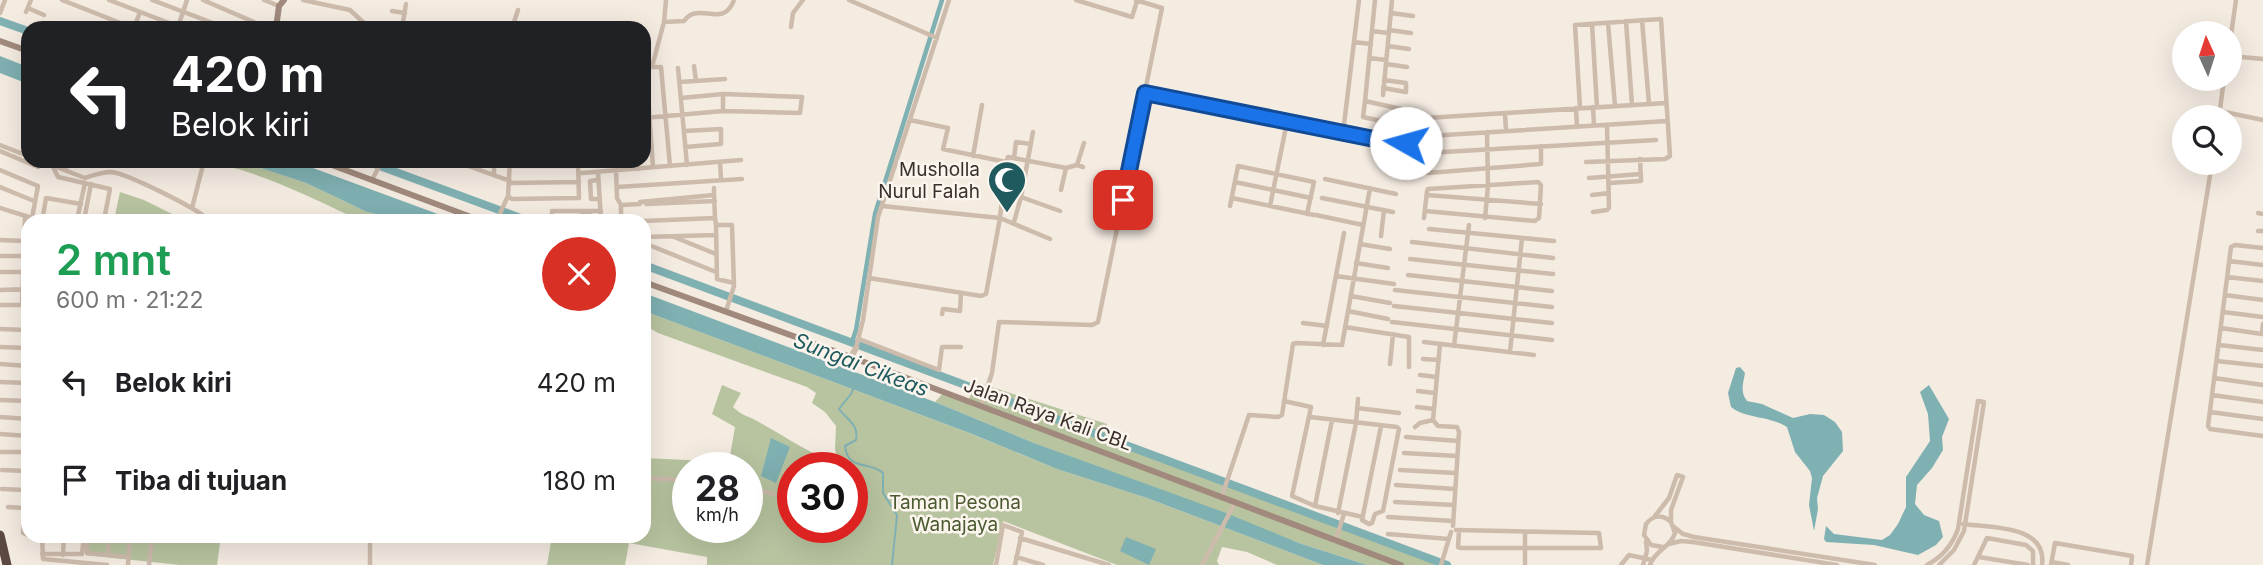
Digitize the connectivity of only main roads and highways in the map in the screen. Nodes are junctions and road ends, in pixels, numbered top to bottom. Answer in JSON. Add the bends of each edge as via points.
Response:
{"nodes":[{"id":1,"x":282,"y":3,"type":"edge"},
{"id":2,"x":278,"y":21,"type":"edge"},
{"id":3,"x":0,"y":41,"type":"edge"},
{"id":4,"x":21,"y":48,"type":"edge"},
{"id":5,"x":340,"y":168,"type":"edge"},
{"id":6,"x":463,"y":214,"type":"edge"},
{"id":7,"x":651,"y":284,"type":"edge"},
{"id":8,"x":0,"y":536,"type":"edge"},
{"id":9,"x":7,"y":565,"type":"edge"},
{"id":10,"x":1401,"y":565,"type":"edge"}],
"edges":[{"from":1,"to":2,"type":"main road"},
{"from":3,"to":4,"type":"main road"},
{"from":5,"to":6,"type":"main road"},
{"from":7,"to":10,"type":"main road","name":"Jalan Raya Kali CBL"},
{"from":8,"to":9,"type":"highway"}]}
